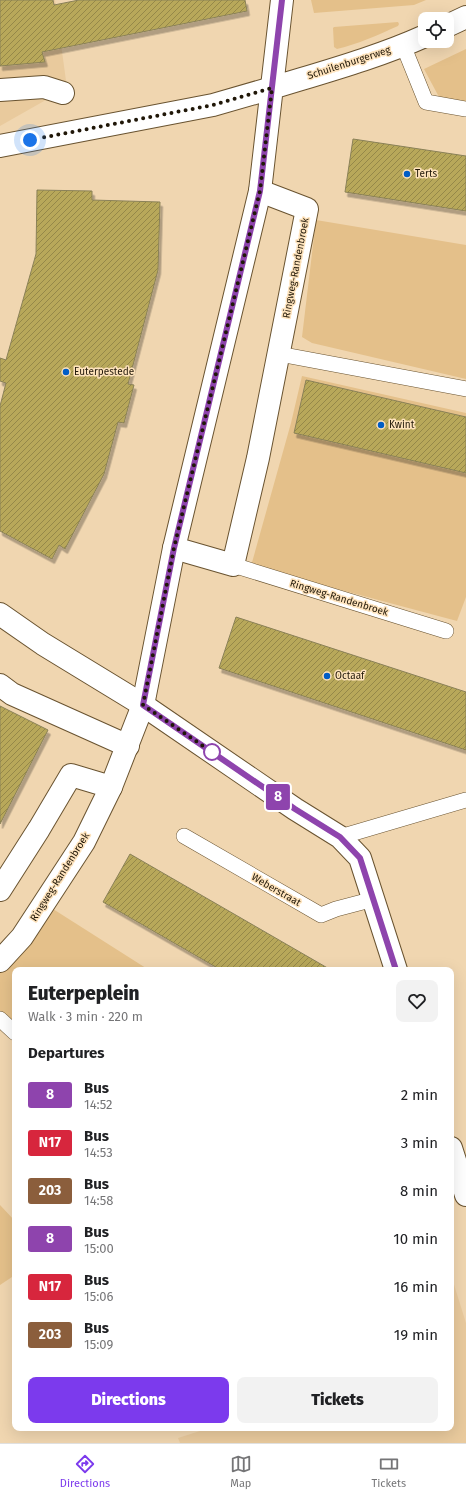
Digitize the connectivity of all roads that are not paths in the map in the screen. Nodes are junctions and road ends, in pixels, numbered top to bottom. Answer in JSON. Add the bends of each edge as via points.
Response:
{"nodes":[{"id":1,"x":282,"y":0,"type":"edge"},
{"id":2,"x":466,"y":17,"type":"edge"},
{"id":3,"x":454,"y":23,"type":"edge"},
{"id":4,"x":418,"y":39,"type":"edge"},
{"id":5,"x":403,"y":45,"type":"junction"},
{"id":6,"x":272,"y":88,"type":"junction"},
{"id":7,"x":0,"y":90,"type":"edge"},
{"id":8,"x":62,"y":92,"type":"dead end"},
{"id":9,"x":466,"y":109,"type":"edge"},
{"id":10,"x":0,"y":146,"type":"edge"},
{"id":11,"x":260,"y":191,"type":"junction"},
{"id":12,"x":279,"y":354,"type":"junction"},
{"id":13,"x":466,"y":389,"type":"edge"},
{"id":14,"x":174,"y":548,"type":"junction"},
{"id":15,"x":233,"y":565,"type":"junction"},
{"id":16,"x":0,"y":614,"type":"edge"},
{"id":17,"x":446,"y":631,"type":"dead end"},
{"id":18,"x":0,"y":685,"type":"edge"},
{"id":19,"x":143,"y":705,"type":"junction"},
{"id":20,"x":128,"y":746,"type":"junction"},
{"id":21,"x":111,"y":787,"type":"junction"},
{"id":22,"x":466,"y":800,"type":"edge"},
{"id":23,"x":184,"y":836,"type":"dead end"},
{"id":24,"x":340,"y":837,"type":"junction"},
{"id":25,"x":0,"y":890,"type":"edge"},
{"id":26,"x":374,"y":898,"type":"junction"},
{"id":27,"x":0,"y":961,"type":"edge"},
{"id":28,"x":395,"y":967,"type":"edge"},
{"id":29,"x":0,"y":1019,"type":"edge"},
{"id":30,"x":12,"y":1031,"type":"edge"},
{"id":31,"x":454,"y":1157,"type":"edge"},
{"id":32,"x":466,"y":1195,"type":"edge"}],
"edges":[{"from":1,"to":6,"type":"street","name":"Ringweg-Randenbroek"},
{"from":2,"to":3,"type":"street"},
{"from":4,"to":5,"type":"street","name":"Schuilenburgerweg"},
{"from":5,"to":6,"type":"street","name":"Schuilenburgerweg"},
{"from":5,"to":9,"type":"lane","via":[[426,102]]},
{"from":6,"to":10,"type":"street","name":"Schuilenburgerweg","via":[[213,105]]},
{"from":6,"to":11,"type":"street","name":"Ringweg-Randenbroek"},
{"from":7,"to":8,"type":"street","via":[[44,87]]},
{"from":11,"to":12,"type":"street","name":"Ringweg-Randenbroek","via":[[307,209]]},
{"from":11,"to":14,"type":"street","name":"Ringweg-Randenbroek"},
{"from":12,"to":13,"type":"lane"},
{"from":12,"to":15,"type":"street","name":"Ringweg-Randenbroek"},
{"from":14,"to":15,"type":"street","name":"Ringweg-Randenbroek"},
{"from":14,"to":19,"type":"street","name":"Ringweg-Randenbroek"},
{"from":15,"to":17,"type":"lane","name":"Ringweg-Randenbroek"},
{"from":16,"to":19,"type":"street","via":[[43,644]]},
{"from":18,"to":20,"type":"street","via":[[12,694]]},
{"from":19,"to":20,"type":"street","name":"Ringweg-Randenbroek"},
{"from":19,"to":24,"type":"street"},
{"from":20,"to":21,"type":"street","name":"Ringweg-Randenbroek"},
{"from":21,"to":25,"type":"street","via":[[71,775]]},
{"from":21,"to":27,"type":"street","name":"Ringweg-Randenbroek","via":[[84,842],[22,937]]},
{"from":22,"to":24,"type":"lane"},
{"from":23,"to":26,"type":"lane","name":"Weberstraat","via":[[320,915]]},
{"from":24,"to":26,"type":"street","via":[[360,858]]},
{"from":26,"to":28,"type":"street"},
{"from":29,"to":30,"type":"lane"},
{"from":31,"to":32,"type":"street"}]}
